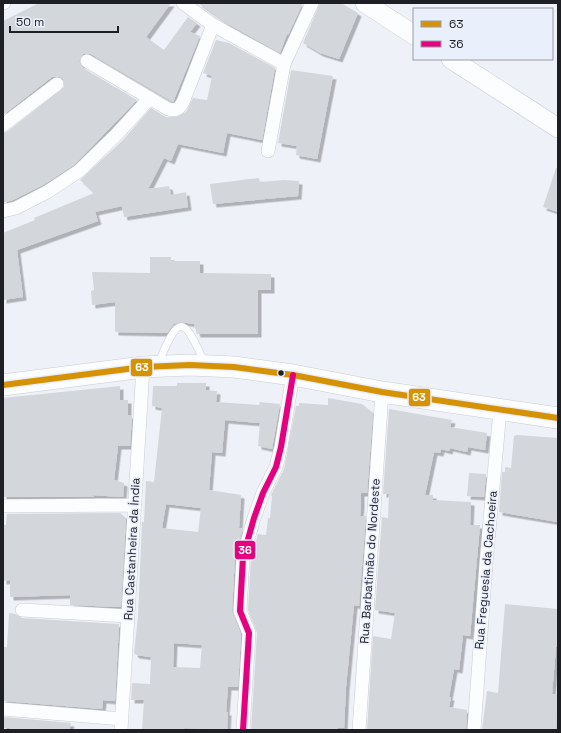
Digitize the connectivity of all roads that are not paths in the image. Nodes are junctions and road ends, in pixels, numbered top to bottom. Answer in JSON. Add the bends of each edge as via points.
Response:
{"nodes":[{"id":1,"x":183,"y":3,"type":"edge"},
{"id":2,"x":312,"y":3,"type":"edge"},
{"id":3,"x":365,"y":3,"type":"edge"},
{"id":4,"x":213,"y":25,"type":"junction"},
{"id":5,"x":413,"y":34,"type":"edge"},
{"id":6,"x":453,"y":60,"type":"edge"},
{"id":7,"x":87,"y":61,"type":"dead end"},
{"id":8,"x":284,"y":64,"type":"junction"},
{"id":9,"x":57,"y":84,"type":"dead end"},
{"id":10,"x":150,"y":98,"type":"junction"},
{"id":11,"x":3,"y":124,"type":"edge"},
{"id":12,"x":558,"y":128,"type":"edge"},
{"id":13,"x":268,"y":151,"type":"dead end"},
{"id":14,"x":3,"y":211,"type":"edge"},
{"id":15,"x":206,"y":366,"type":"junction"},
{"id":16,"x":150,"y":367,"type":"junction"},
{"id":17,"x":293,"y":375,"type":"junction"},
{"id":18,"x":3,"y":385,"type":"edge"},
{"id":19,"x":382,"y":392,"type":"junction"},
{"id":20,"x":500,"y":410,"type":"junction"},
{"id":21,"x":558,"y":418,"type":"edge"},
{"id":22,"x":134,"y":505,"type":"junction"},
{"id":23,"x":3,"y":506,"type":"edge"},
{"id":24,"x":22,"y":610,"type":"dead end"},
{"id":25,"x":128,"y":616,"type":"junction"},
{"id":26,"x":3,"y":709,"type":"edge"},
{"id":27,"x":122,"y":725,"type":"edge"},
{"id":28,"x":243,"y":730,"type":"edge"},
{"id":29,"x":359,"y":730,"type":"edge"},
{"id":30,"x":474,"y":730,"type":"edge"}],
"edges":[{"from":1,"to":4,"type":"street"},
{"from":2,"to":8,"type":"street"},
{"from":3,"to":5,"type":"main road"},
{"from":4,"to":8,"type":"street"},
{"from":4,"to":10,"type":"street","via":[[178,109],[168,109]]},
{"from":6,"to":12,"type":"main road"},
{"from":7,"to":10,"type":"street"},
{"from":8,"to":13,"type":"street"},
{"from":9,"to":11,"type":"street"},
{"from":10,"to":14,"type":"street","via":[[79,170],[47,192],[16,208]]},
{"from":15,"to":16,"type":"main road"},
{"from":15,"to":16,"type":"lane","via":[[193,337],[185,326],[181,325],[170,335]]},
{"from":15,"to":17,"type":"main road"},
{"from":16,"to":18,"type":"main road"},
{"from":16,"to":22,"type":"street","name":"Rua Castanheira da Índia"},
{"from":17,"to":19,"type":"main road"},
{"from":17,"to":28,"type":"street","via":[[282,447],[254,518],[243,557],[240,611],[249,633]]},
{"from":19,"to":20,"type":"main road"},
{"from":19,"to":29,"type":"street","name":"Rua Barbatimão do Nordeste"},
{"from":20,"to":21,"type":"main road"},
{"from":20,"to":30,"type":"street","name":"Rua Freguesia da Cachoeira"},
{"from":22,"to":23,"type":"street"},
{"from":22,"to":25,"type":"street","name":"Rua Castanheira da Índia"},
{"from":24,"to":25,"type":"street"},
{"from":25,"to":27,"type":"street","name":"Rua Castanheira da Índia"},
{"from":26,"to":27,"type":"street"}]}
